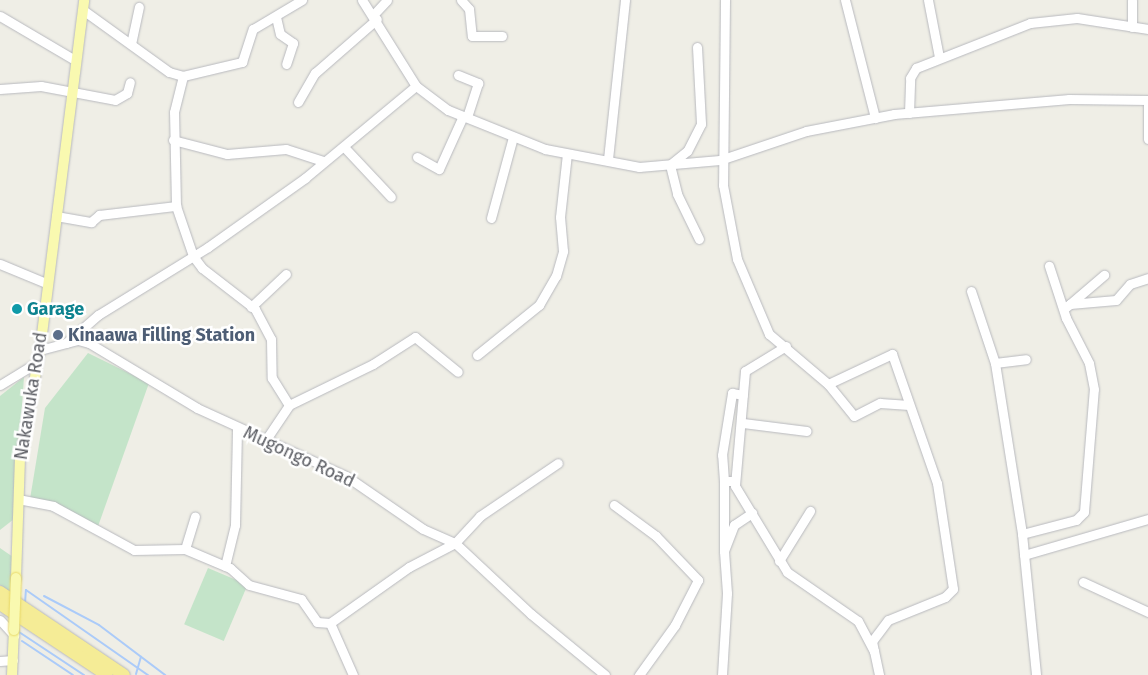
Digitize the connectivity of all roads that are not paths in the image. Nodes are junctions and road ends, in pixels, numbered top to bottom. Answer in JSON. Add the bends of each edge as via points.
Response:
{"nodes":[{"id":1,"x":302,"y":0,"type":"edge"},
{"id":2,"x":362,"y":0,"type":"edge"},
{"id":3,"x":387,"y":0,"type":"edge"},
{"id":4,"x":461,"y":0,"type":"edge"},
{"id":5,"x":625,"y":0,"type":"edge"},
{"id":6,"x":725,"y":0,"type":"edge"},
{"id":7,"x":844,"y":0,"type":"edge"},
{"id":8,"x":928,"y":0,"type":"edge"},
{"id":9,"x":1132,"y":0,"type":"edge"},
{"id":10,"x":84,"y":5,"type":"edge"},
{"id":11,"x":139,"y":8,"type":"dead end"},
{"id":12,"x":0,"y":16,"type":"edge"},
{"id":13,"x":375,"y":16,"type":"junction"},
{"id":14,"x":276,"y":18,"type":"junction"},
{"id":15,"x":1132,"y":26,"type":"junction"},
{"id":16,"x":1148,"y":29,"type":"edge"},
{"id":17,"x":502,"y":36,"type":"dead end"},
{"id":18,"x":131,"y":44,"type":"junction"},
{"id":19,"x":697,"y":47,"type":"dead end"},
{"id":20,"x":939,"y":57,"type":"junction"},
{"id":21,"x":75,"y":60,"type":"junction"},
{"id":22,"x":286,"y":64,"type":"dead end"},
{"id":23,"x":619,"y":68,"type":"dead end"},
{"id":24,"x":458,"y":75,"type":"dead end"},
{"id":25,"x":183,"y":76,"type":"junction"},
{"id":26,"x":130,"y":82,"type":"dead end"},
{"id":27,"x":416,"y":86,"type":"junction"},
{"id":28,"x":0,"y":89,"type":"edge"},
{"id":29,"x":70,"y":94,"type":"junction"},
{"id":30,"x":298,"y":102,"type":"dead end"},
{"id":31,"x":909,"y":113,"type":"junction"},
{"id":32,"x":465,"y":116,"type":"junction"},
{"id":33,"x":875,"y":118,"type":"junction"},
{"id":34,"x":514,"y":137,"type":"junction"},
{"id":35,"x":173,"y":140,"type":"junction"},
{"id":36,"x":1148,"y":140,"type":"edge"},
{"id":37,"x":345,"y":148,"type":"junction"},
{"id":38,"x":687,"y":151,"type":"junction"},
{"id":39,"x":567,"y":154,"type":"junction"},
{"id":40,"x":417,"y":157,"type":"dead end"},
{"id":41,"x":608,"y":159,"type":"junction"},
{"id":42,"x":725,"y":159,"type":"junction"},
{"id":43,"x":324,"y":161,"type":"junction"},
{"id":44,"x":692,"y":161,"type":"junction"},
{"id":45,"x":670,"y":165,"type":"junction"},
{"id":46,"x":391,"y":197,"type":"dead end"},
{"id":47,"x":176,"y":206,"type":"junction"},
{"id":48,"x":56,"y":216,"type":"junction"},
{"id":49,"x":492,"y":218,"type":"dead end"},
{"id":50,"x":699,"y":239,"type":"dead end"},
{"id":51,"x":193,"y":256,"type":"junction"},
{"id":52,"x":0,"y":264,"type":"edge"},
{"id":53,"x":1049,"y":266,"type":"dead end"},
{"id":54,"x":286,"y":274,"type":"dead end"},
{"id":55,"x":1104,"y":275,"type":"dead end"},
{"id":56,"x":1148,"y":278,"type":"edge"},
{"id":57,"x":46,"y":283,"type":"junction"},
{"id":58,"x":971,"y":291,"type":"dead end"},
{"id":59,"x":1067,"y":306,"type":"junction"},
{"id":60,"x":251,"y":307,"type":"junction"},
{"id":61,"x":66,"y":343,"type":"junction"},
{"id":62,"x":786,"y":346,"type":"junction"},
{"id":63,"x":40,"y":350,"type":"junction"},
{"id":64,"x":477,"y":355,"type":"dead end"},
{"id":65,"x":1026,"y":360,"type":"dead end"},
{"id":66,"x":995,"y":362,"type":"junction"},
{"id":67,"x":36,"y":363,"type":"junction"},
{"id":68,"x":458,"y":372,"type":"dead end"},
{"id":69,"x":828,"y":384,"type":"junction"},
{"id":70,"x":0,"y":385,"type":"edge"},
{"id":71,"x":743,"y":395,"type":"junction"},
{"id":72,"x":289,"y":405,"type":"junction"},
{"id":73,"x":909,"y":405,"type":"junction"},
{"id":74,"x":743,"y":423,"type":"junction"},
{"id":75,"x":236,"y":427,"type":"junction"},
{"id":76,"x":807,"y":431,"type":"dead end"},
{"id":77,"x":267,"y":438,"type":"junction"},
{"id":78,"x":558,"y":463,"type":"dead end"},
{"id":79,"x":729,"y":481,"type":"junction"},
{"id":80,"x":18,"y":499,"type":"junction"},
{"id":81,"x":744,"y":501,"type":"junction"},
{"id":82,"x":614,"y":505,"type":"dead end"},
{"id":83,"x":810,"y":511,"type":"dead end"},
{"id":84,"x":752,"y":513,"type":"junction"},
{"id":85,"x":195,"y":516,"type":"dead end"},
{"id":86,"x":1148,"y":519,"type":"edge"},
{"id":87,"x":723,"y":522,"type":"junction"},
{"id":88,"x":736,"y":522,"type":"junction"},
{"id":89,"x":1022,"y":534,"type":"junction"},
{"id":90,"x":455,"y":543,"type":"junction"},
{"id":91,"x":185,"y":549,"type":"junction"},
{"id":92,"x":724,"y":551,"type":"junction"},
{"id":93,"x":1024,"y":555,"type":"junction"},
{"id":94,"x":779,"y":562,"type":"junction"},
{"id":95,"x":225,"y":566,"type":"junction"},
{"id":96,"x":1083,"y":582,"type":"dead end"},
{"id":97,"x":0,"y":592,"type":"edge"},
{"id":98,"x":0,"y":604,"type":"edge"},
{"id":99,"x":1148,"y":612,"type":"edge"},
{"id":100,"x":0,"y":620,"type":"edge"},
{"id":101,"x":330,"y":623,"type":"junction"},
{"id":102,"x":14,"y":632,"type":"junction"},
{"id":103,"x":874,"y":651,"type":"junction"},
{"id":104,"x":13,"y":660,"type":"junction"},
{"id":105,"x":0,"y":661,"type":"edge"},
{"id":106,"x":12,"y":675,"type":"edge"},
{"id":107,"x":107,"y":675,"type":"edge"},
{"id":108,"x":124,"y":675,"type":"edge"},
{"id":109,"x":353,"y":675,"type":"edge"},
{"id":110,"x":605,"y":675,"type":"edge"},
{"id":111,"x":639,"y":675,"type":"edge"},
{"id":112,"x":722,"y":675,"type":"edge"},
{"id":113,"x":879,"y":675,"type":"edge"},
{"id":114,"x":1036,"y":675,"type":"edge"}],
"edges":[{"from":1,"to":14,"type":"street"},
{"from":2,"to":13,"type":"street"},
{"from":3,"to":13,"type":"street"},
{"from":4,"to":17,"type":"street","via":[[468,8],[472,36]]},
{"from":5,"to":41,"type":"street"},
{"from":6,"to":42,"type":"street"},
{"from":7,"to":33,"type":"street"},
{"from":8,"to":20,"type":"street"},
{"from":9,"to":15,"type":"street"},
{"from":10,"to":18,"type":"street"},
{"from":10,"to":21,"type":"main road","name":"Nakawuka Road"},
{"from":11,"to":18,"type":"street"},
{"from":12,"to":21,"type":"street"},
{"from":13,"to":27,"type":"street"},
{"from":13,"to":30,"type":"street","via":[[315,73]]},
{"from":14,"to":22,"type":"street","via":[[280,34],[293,43]]},
{"from":14,"to":25,"type":"street","via":[[253,29],[242,62]]},
{"from":15,"to":16,"type":"street"},
{"from":15,"to":20,"type":"street","via":[[1077,18],[1047,20]]},
{"from":18,"to":25,"type":"street","via":[[169,72]]},
{"from":19,"to":38,"type":"street","via":[[701,124]]},
{"from":20,"to":31,"type":"street","via":[[912,73]]},
{"from":21,"to":29,"type":"main road","name":"Nakawuka Road"},
{"from":23,"to":41,"type":"street","via":[[614,148]]},
{"from":24,"to":32,"type":"street","via":[[478,83]]},
{"from":25,"to":35,"type":"street"},
{"from":26,"to":29,"type":"street","via":[[127,93],[118,99]]},
{"from":27,"to":32,"type":"street"},
{"from":27,"to":37,"type":"street"},
{"from":28,"to":29,"type":"street","via":[[41,86]]},
{"from":29,"to":48,"type":"main road","name":"Nakawuka Road"},
{"from":31,"to":33,"type":"street"},
{"from":31,"to":36,"type":"street","via":[[1069,99],[1148,100]]},
{"from":32,"to":34,"type":"street"},
{"from":32,"to":40,"type":"street","via":[[439,169]]},
{"from":33,"to":42,"type":"street","via":[[798,133]]},
{"from":34,"to":39,"type":"street"},
{"from":34,"to":49,"type":"street"},
{"from":35,"to":43,"type":"street","via":[[227,154],[286,149]]},
{"from":35,"to":47,"type":"street"},
{"from":37,"to":43,"type":"street"},
{"from":37,"to":46,"type":"street"},
{"from":38,"to":44,"type":"street"},
{"from":38,"to":45,"type":"street"},
{"from":39,"to":41,"type":"street"},
{"from":39,"to":64,"type":"street","via":[[560,217],[563,251],[556,276],[539,305]]},
{"from":41,"to":45,"type":"street","via":[[647,168]]},
{"from":42,"to":44,"type":"street"},
{"from":42,"to":62,"type":"street","via":[[723,185],[737,259],[769,334]]},
{"from":43,"to":51,"type":"street"},
{"from":44,"to":45,"type":"street"},
{"from":45,"to":50,"type":"street","via":[[677,194]]},
{"from":47,"to":48,"type":"street","via":[[99,215],[91,222]]},
{"from":47,"to":51,"type":"street"},
{"from":48,"to":57,"type":"main road","name":"Nakawuka Road"},
{"from":51,"to":60,"type":"street","via":[[212,278]]},
{"from":51,"to":61,"type":"street","via":[[160,272],[82,327]]},
{"from":52,"to":57,"type":"street"},
{"from":53,"to":59,"type":"street"},
{"from":54,"to":60,"type":"street"},
{"from":55,"to":59,"type":"street"},
{"from":56,"to":59,"type":"street","via":[[1130,284],[1116,300]]},
{"from":57,"to":63,"type":"main road","name":"Nakawuka Road"},
{"from":58,"to":66,"type":"street"},
{"from":59,"to":89,"type":"street","via":[[1089,363],[1094,388],[1084,512],[1076,520]]},
{"from":60,"to":72,"type":"street","via":[[271,339],[272,378]]},
{"from":61,"to":63,"type":"street","name":"Mugongo Road"},
{"from":61,"to":75,"type":"street","name":"Mugongo Road","via":[[89,343]]},
{"from":62,"to":69,"type":"street"},
{"from":62,"to":71,"type":"street","via":[[745,371]]},
{"from":63,"to":67,"type":"main road","name":"Nakawuka Road"},
{"from":65,"to":66,"type":"street"},
{"from":66,"to":89,"type":"street"},
{"from":67,"to":70,"type":"street"},
{"from":67,"to":80,"type":"main road","name":"Nakawuka Road"},
{"from":68,"to":72,"type":"street","via":[[415,336],[373,364]]},
{"from":69,"to":73,"type":"street","via":[[854,416],[880,404]]},
{"from":69,"to":73,"type":"street","via":[[891,353]]},
{"from":71,"to":74,"type":"street"},
{"from":71,"to":79,"type":"street","via":[[732,393],[722,455]]},
{"from":72,"to":77,"type":"street"},
{"from":73,"to":103,"type":"street","via":[[937,483],[953,589],[945,597],[888,620],[872,641]]},
{"from":74,"to":76,"type":"street"},
{"from":74,"to":79,"type":"street"},
{"from":75,"to":77,"type":"street","name":"Mugongo Road"},
{"from":75,"to":95,"type":"street","via":[[235,525]]},
{"from":77,"to":90,"type":"street","name":"Mugongo Road","via":[[346,476],[430,533]]},
{"from":78,"to":90,"type":"street","via":[[480,516]]},
{"from":79,"to":81,"type":"street"},
{"from":79,"to":87,"type":"street"},
{"from":80,"to":91,"type":"street","via":[[52,506],[134,550]]},
{"from":80,"to":102,"type":"main road","name":"Nakawuka Road","bridge":true},
{"from":81,"to":84,"type":"street"},
{"from":81,"to":88,"type":"street"},
{"from":82,"to":111,"type":"street","via":[[656,536],[698,580],[675,625]]},
{"from":83,"to":94,"type":"street"},
{"from":84,"to":88,"type":"street"},
{"from":84,"to":94,"type":"street"},
{"from":85,"to":91,"type":"street"},
{"from":86,"to":93,"type":"street"},
{"from":87,"to":88,"type":"street"},
{"from":87,"to":92,"type":"street"},
{"from":88,"to":92,"type":"street"},
{"from":89,"to":93,"type":"street"},
{"from":90,"to":101,"type":"street","via":[[409,568]]},
{"from":90,"to":110,"type":"street","name":"Mugongo Road","via":[[531,614]]},
{"from":91,"to":95,"type":"street"},
{"from":92,"to":112,"type":"street","via":[[727,593]]},
{"from":93,"to":114,"type":"street"},
{"from":94,"to":103,"type":"street","via":[[796,581],[858,621]]},
{"from":95,"to":101,"type":"street","via":[[249,585],[301,600],[317,622]]},
{"from":96,"to":99,"type":"street"},
{"from":97,"to":108,"type":"highway"},
{"from":98,"to":107,"type":"highway"},
{"from":100,"to":102,"type":"street"},
{"from":101,"to":109,"type":"street"},
{"from":102,"to":104,"type":"main road","name":"Nakawuka Road"},
{"from":103,"to":113,"type":"street"},
{"from":104,"to":105,"type":"street"},
{"from":104,"to":106,"type":"main road","name":"Nakawuka Road"}]}
